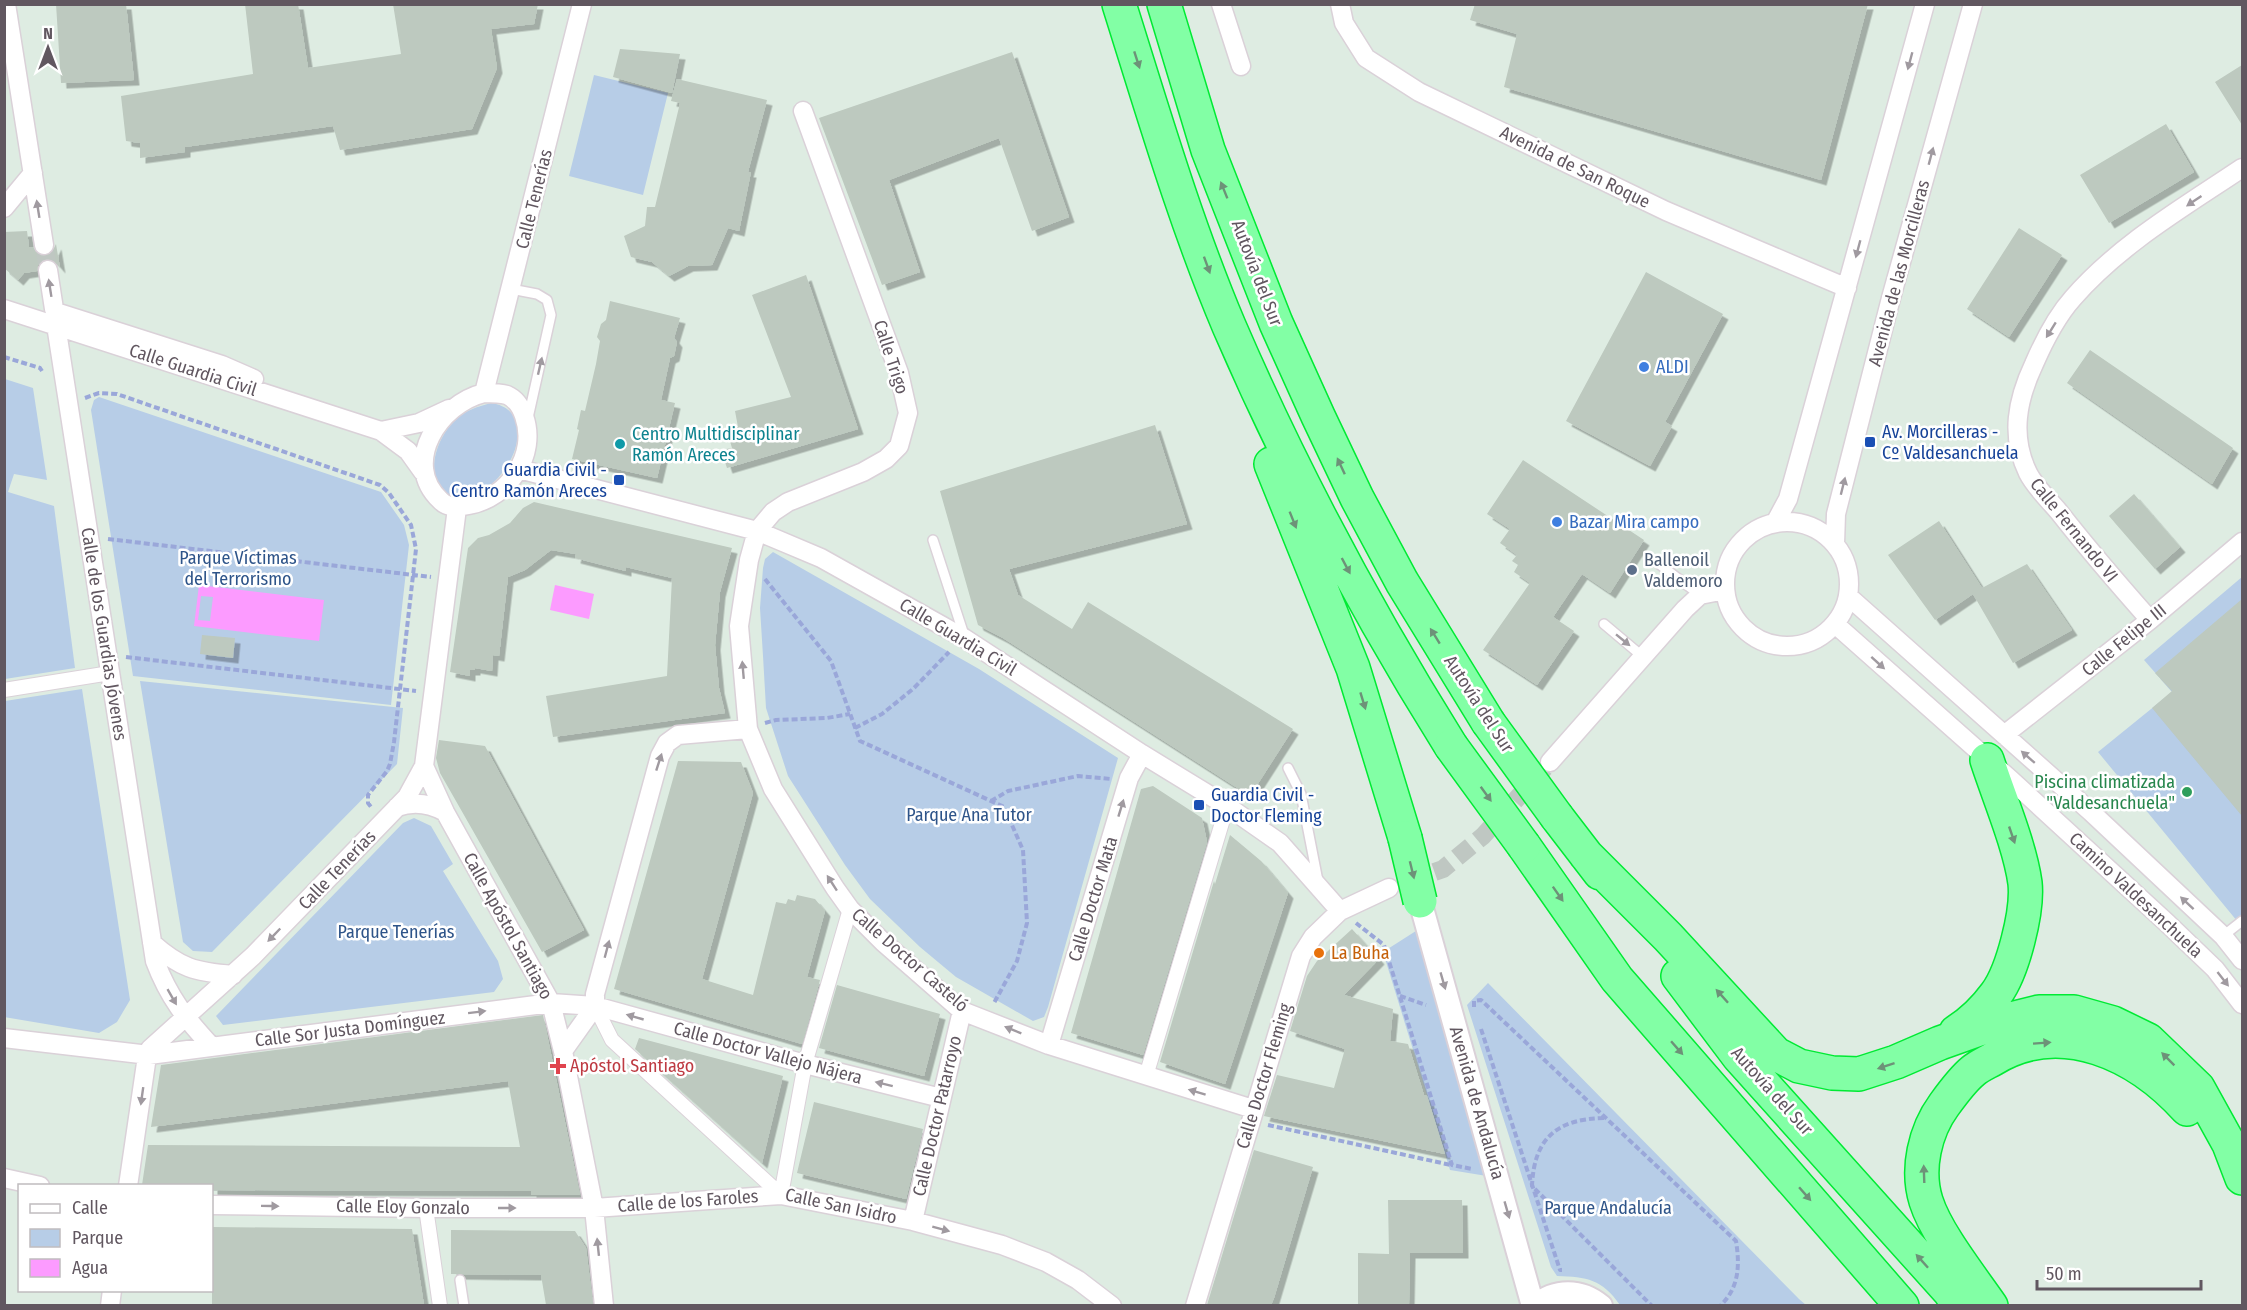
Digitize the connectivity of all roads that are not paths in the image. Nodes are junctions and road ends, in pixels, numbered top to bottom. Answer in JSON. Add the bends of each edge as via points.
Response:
{"nodes":[{"id":1,"x":6,"y":4,"type":"edge"},
{"id":2,"x":582,"y":4,"type":"edge"},
{"id":3,"x":1119,"y":4,"type":"edge"},
{"id":4,"x":1164,"y":4,"type":"edge"},
{"id":5,"x":1184,"y":4,"type":"edge"},
{"id":6,"x":1221,"y":4,"type":"edge"},
{"id":7,"x":1340,"y":4,"type":"edge"},
{"id":8,"x":1925,"y":4,"type":"edge"},
{"id":9,"x":1972,"y":4,"type":"edge"},
{"id":10,"x":1241,"y":66,"type":"dead end"},
{"id":11,"x":802,"y":111,"type":"dead end"},
{"id":12,"x":1209,"y":150,"type":"junction"},
{"id":13,"x":2242,"y":168,"type":"edge"},
{"id":14,"x":33,"y":173,"type":"junction"},
{"id":15,"x":4,"y":208,"type":"edge"},
{"id":16,"x":44,"y":245,"type":"tunnel mouth"},
{"id":17,"x":48,"y":270,"type":"tunnel mouth"},
{"id":18,"x":1847,"y":288,"type":"junction"},
{"id":19,"x":511,"y":289,"type":"junction"},
{"id":20,"x":4,"y":309,"type":"edge"},
{"id":21,"x":56,"y":325,"type":"junction"},
{"id":22,"x":1229,"y":325,"type":"junction"},
{"id":23,"x":484,"y":393,"type":"junction"},
{"id":24,"x":282,"y":399,"type":"junction"},
{"id":25,"x":453,"y":407,"type":"junction"},
{"id":26,"x":527,"y":423,"type":"junction"},
{"id":27,"x":381,"y":431,"type":"junction"},
{"id":28,"x":519,"y":469,"type":"junction"},
{"id":29,"x":423,"y":472,"type":"junction"},
{"id":30,"x":457,"y":508,"type":"junction"},
{"id":31,"x":1775,"y":523,"type":"junction"},
{"id":32,"x":757,"y":531,"type":"junction"},
{"id":33,"x":933,"y":540,"type":"dead end"},
{"id":34,"x":2242,"y":543,"type":"edge"},
{"id":35,"x":1835,"y":544,"type":"junction"},
{"id":36,"x":1655,"y":561,"type":"dead end"},
{"id":37,"x":1725,"y":590,"type":"junction"},
{"id":38,"x":1700,"y":595,"type":"junction"},
{"id":39,"x":1848,"y":596,"type":"junction"},
{"id":40,"x":2150,"y":620,"type":"junction"},
{"id":41,"x":1604,"y":624,"type":"dead end"},
{"id":42,"x":1835,"y":624,"type":"junction"},
{"id":43,"x":964,"y":638,"type":"junction"},
{"id":44,"x":1642,"y":656,"type":"junction"},
{"id":45,"x":109,"y":664,"type":"junction"},
{"id":46,"x":4,"y":690,"type":"edge"},
{"id":47,"x":748,"y":729,"type":"junction"},
{"id":48,"x":1995,"y":748,"type":"junction"},
{"id":49,"x":1142,"y":754,"type":"junction"},
{"id":50,"x":1550,"y":762,"type":"tunnel mouth"},
{"id":51,"x":424,"y":766,"type":"junction"},
{"id":52,"x":1288,"y":768,"type":"dead end"},
{"id":53,"x":1227,"y":806,"type":"junction"},
{"id":54,"x":397,"y":807,"type":"junction"},
{"id":55,"x":445,"y":812,"type":"junction"},
{"id":56,"x":1586,"y":855,"type":"junction"},
{"id":57,"x":1319,"y":886,"type":"junction"},
{"id":58,"x":1389,"y":888,"type":"tunnel mouth"},
{"id":59,"x":1420,"y":901,"type":"joint"},
{"id":60,"x":850,"y":909,"type":"junction"},
{"id":61,"x":1340,"y":911,"type":"junction"},
{"id":62,"x":2242,"y":921,"type":"edge"},
{"id":63,"x":2223,"y":936,"type":"junction"},
{"id":64,"x":152,"y":943,"type":"junction"},
{"id":65,"x":2242,"y":960,"type":"edge"},
{"id":66,"x":233,"y":975,"type":"junction"},
{"id":67,"x":551,"y":1003,"type":"junction"},
{"id":68,"x":2242,"y":1005,"type":"edge"},
{"id":69,"x":595,"y":1006,"type":"junction"},
{"id":70,"x":963,"y":1011,"type":"junction"},
{"id":71,"x":185,"y":1018,"type":"junction"},
{"id":72,"x":4,"y":1038,"type":"edge"},
{"id":73,"x":1940,"y":1043,"type":"junction"},
{"id":74,"x":1049,"y":1045,"type":"junction"},
{"id":75,"x":213,"y":1047,"type":"junction"},
{"id":76,"x":563,"y":1051,"type":"junction"},
{"id":77,"x":149,"y":1055,"type":"junction"},
{"id":78,"x":805,"y":1064,"type":"junction"},
{"id":79,"x":1146,"y":1076,"type":"junction"},
{"id":80,"x":941,"y":1098,"type":"junction"},
{"id":81,"x":1252,"y":1115,"type":"junction"},
{"id":82,"x":4,"y":1178,"type":"edge"},
{"id":83,"x":2242,"y":1178,"type":"edge"},
{"id":84,"x":35,"y":1184,"type":"edge"},
{"id":85,"x":128,"y":1184,"type":"edge"},
{"id":86,"x":2242,"y":1190,"type":"edge"},
{"id":87,"x":781,"y":1195,"type":"junction"},
{"id":88,"x":213,"y":1204,"type":"edge"},
{"id":89,"x":426,"y":1208,"type":"junction"},
{"id":90,"x":594,"y":1208,"type":"junction"},
{"id":91,"x":913,"y":1221,"type":"junction"},
{"id":92,"x":460,"y":1280,"type":"dead end"},
{"id":93,"x":440,"y":1305,"type":"edge"},
{"id":94,"x":464,"y":1305,"type":"edge"},
{"id":95,"x":604,"y":1305,"type":"edge"},
{"id":96,"x":1112,"y":1305,"type":"edge"},
{"id":97,"x":1195,"y":1305,"type":"edge"},
{"id":98,"x":1534,"y":1305,"type":"edge"},
{"id":99,"x":1601,"y":1305,"type":"edge"},
{"id":100,"x":1902,"y":1305,"type":"edge"},
{"id":101,"x":1959,"y":1305,"type":"edge"},
{"id":102,"x":1991,"y":1305,"type":"edge"}],
"edges":[{"from":1,"to":14,"type":"street"},
{"from":2,"to":19,"type":"street","name":"Calle Tenerías"},
{"from":3,"to":22,"type":"highway","one_way":true,"via":[[1177,185]]},
{"from":4,"to":12,"type":"highway","name":"Autovía del Sur"},
{"from":5,"to":12,"type":"highway","via":[[1198,56]]},
{"from":6,"to":10,"type":"street"},
{"from":7,"to":18,"type":"street","name":"Avenida de San Roque","via":[[1344,23],[1366,58],[1419,92],[1666,211]]},
{"from":8,"to":18,"type":"street","one_way":true},
{"from":35,"to":9,"type":"street","name":"Avenida de las Morcilleras","one_way":true,"via":[[1836,514]]},
{"from":11,"to":32,"type":"street","name":"Calle Trigo","via":[[899,373],[908,413],[899,446],[886,459],[788,502]]},
{"from":56,"to":12,"type":"highway","name":"Autovía del Sur","one_way":true,"bridge":true,"via":[[1488,722],[1402,582],[1357,498],[1276,323]]},
{"from":13,"to":40,"type":"street","name":"Calle Fernando VI","one_way":true,"via":[[2158,224],[2072,298],[2047,336],[2025,383],[2017,412],[2018,443],[2029,475]]},
{"from":14,"to":15,"type":"street"},
{"from":16,"to":14,"type":"street","one_way":true},
{"from":24,"to":17,"type":"street","one_way":true,"via":[[265,384],[222,365],[56,312]]},
{"from":18,"to":31,"type":"street","via":[[1788,499]]},
{"from":19,"to":23,"type":"street","name":"Calle Tenerías"},
{"from":26,"to":19,"type":"lane","one_way":true,"via":[[551,315],[547,300]]},
{"from":20,"to":21,"type":"street","name":"Calle Guardia Civil"},
{"from":21,"to":24,"type":"street","name":"Calle Guardia Civil"},
{"from":21,"to":45,"type":"street","name":"Calle de los Guardias Jóvenes"},
{"from":22,"to":59,"type":"highway","one_way":true,"bridge":true,"via":[[1245,400],[1353,668]]},
{"from":22,"to":100,"type":"highway","one_way":true,"bridge":true,"via":[[1310,500],[1397,661],[1451,746],[1617,979]]},
{"from":23,"to":25,"type":"street"},
{"from":23,"to":26,"type":"street","via":[[508,395],[522,408]]},
{"from":24,"to":27,"type":"street","name":"Calle Guardia Civil"},
{"from":25,"to":27,"type":"street","name":"Calle Guardia Civil","via":[[419,423]]},
{"from":25,"to":29,"type":"street","via":[[431,436]]},
{"from":26,"to":28,"type":"street","via":[[527,446]]},
{"from":27,"to":29,"type":"street","name":"Calle Guardia Civil","via":[[408,451]]},
{"from":28,"to":30,"type":"street","via":[[500,492],[483,503]]},
{"from":28,"to":32,"type":"street","name":"Calle Guardia Civil"},
{"from":29,"to":30,"type":"street","via":[[433,494],[443,504]]},
{"from":30,"to":51,"type":"street","name":"Calle Tenerías"},
{"from":31,"to":35,"type":"street","via":[[1808,525]]},
{"from":31,"to":37,"type":"street","via":[[1757,529],[1743,540],[1732,555]]},
{"from":32,"to":43,"type":"street","name":"Calle Guardia Civil","via":[[821,558]]},
{"from":47,"to":32,"type":"street","name":"Calle Doctor Casteló","one_way":true,"via":[[739,627]]},
{"from":33,"to":43,"type":"lane"},
{"from":34,"to":40,"type":"street","name":"Calle Felipe III"},
{"from":35,"to":39,"type":"street","via":[[1847,568]]},
{"from":36,"to":38,"type":"lane"},
{"from":37,"to":38,"type":"street"},
{"from":37,"to":42,"type":"street","via":[[1730,610],[1742,627],[1759,640],[1779,646],[1799,645],[1819,637]]},
{"from":38,"to":44,"type":"street"},
{"from":39,"to":42,"type":"street"},
{"from":39,"to":48,"type":"street","name":"Camino Valdesanchuela"},
{"from":40,"to":48,"type":"street","name":"Calle Felipe III"},
{"from":41,"to":44,"type":"lane","one_way":true},
{"from":42,"to":48,"type":"street","name":"Camino Valdesanchuela","one_way":true},
{"from":43,"to":49,"type":"street","name":"Calle Guardia Civil"},
{"from":44,"to":50,"type":"street"},
{"from":45,"to":46,"type":"street"},
{"from":45,"to":64,"type":"street","name":"Calle de los Guardias Jóvenes"},
{"from":60,"to":47,"type":"street","name":"Calle Doctor Casteló","one_way":true,"via":[[773,789]]},
{"from":69,"to":47,"type":"street","one_way":true,"via":[[595,994],[660,756],[667,743],[678,735]]},
{"from":63,"to":48,"type":"street","name":"Camino Valdesanchuela","one_way":true,"via":[[2091,812]]},
{"from":48,"to":68,"type":"street","name":"Camino Valdesanchuela","one_way":true,"via":[[2215,969]]},
{"from":48,"to":73,"type":"highway","one_way":true,"via":[[2025,884],[2022,921],[2014,953],[1997,992],[1970,1023]]},
{"from":49,"to":53,"type":"street","name":"Calle Guardia Civil"},
{"from":74,"to":49,"type":"street","name":"Calle Doctor Mata","one_way":true,"via":[[1129,778]]},
{"from":51,"to":54,"type":"street","name":"Calle Tenerías"},
{"from":51,"to":55,"type":"street","name":"Calle Apóstol Santiago"},
{"from":52,"to":57,"type":"lane","via":[[1301,794]]},
{"from":53,"to":57,"type":"street","name":"Calle Guardia Civil","via":[[1280,843]]},
{"from":53,"to":79,"type":"street"},
{"from":54,"to":55,"type":"street","via":[[415,803]]},
{"from":54,"to":66,"type":"street","name":"Calle Tenerías","one_way":true},
{"from":55,"to":67,"type":"street","name":"Calle Apóstol Santiago"},
{"from":73,"to":56,"type":"highway","one_way":true,"via":[[1859,1074],[1799,1066],[1776,1054]]},
{"from":101,"to":56,"type":"highway","name":"Autovía del Sur","one_way":true,"via":[[1740,1057]]},
{"from":57,"to":61,"type":"street","name":"Calle Guardia Civil"},
{"from":58,"to":61,"type":"street","name":"Calle Doctor Fleming"},
{"from":59,"to":98,"type":"street","name":"Avenida de Andalucía","one_way":true},
{"from":60,"to":70,"type":"street","name":"Calle Doctor Casteló"},
{"from":60,"to":78,"type":"street"},
{"from":61,"to":81,"type":"street","name":"Calle Doctor Fleming","via":[[1313,937],[1301,956]]},
{"from":62,"to":63,"type":"lane"},
{"from":63,"to":65,"type":"street","name":"Camino Valdesanchuela"},
{"from":64,"to":66,"type":"street","via":[[180,965]]},
{"from":64,"to":71,"type":"street","name":"Calle de los Guardias Jóvenes","one_way":true,"via":[[163,981]]},
{"from":66,"to":71,"type":"street","name":"Calle Tenerías"},
{"from":67,"to":69,"type":"street","name":"Calle Doctor Vallejo Nájera"},
{"from":75,"to":67,"type":"street","name":"Calle Sor Justa Domínguez","one_way":true},
{"from":67,"to":76,"type":"street","name":"Calle Apóstol Santiago"},
{"from":69,"to":76,"type":"street"},
{"from":78,"to":69,"type":"street","name":"Calle Doctor Vallejo Nájera","one_way":true},
{"from":69,"to":87,"type":"street","name":"Calle San Isidro","via":[[612,1040]]},
{"from":74,"to":70,"type":"street","name":"Calle Doctor Casteló","one_way":true},
{"from":70,"to":80,"type":"street","name":"Calle Doctor Patarroyo"},
{"from":71,"to":75,"type":"street","name":"Calle de los Guardias Jóvenes"},
{"from":71,"to":77,"type":"street","name":"Calle Tenerías","via":[[150,1049]]},
{"from":72,"to":77,"type":"street","name":"Calle Sor Justa Domínguez"},
{"from":83,"to":73,"type":"highway","one_way":true,"via":[[2229,1144],[2198,1088],[2148,1040],[2113,1023],[2074,1012],[2039,1012]]},
{"from":74,"to":79,"type":"street","name":"Calle Doctor Casteló"},
{"from":75,"to":77,"type":"street","name":"Calle Sor Justa Domínguez"},
{"from":76,"to":90,"type":"street","name":"Calle Apóstol Santiago"},
{"from":77,"to":85,"type":"street","one_way":true},
{"from":80,"to":78,"type":"street","name":"Calle Doctor Vallejo Nájera","one_way":true},
{"from":78,"to":87,"type":"street"},
{"from":81,"to":79,"type":"street","name":"Calle Doctor Casteló","one_way":true},
{"from":80,"to":91,"type":"street","name":"Calle Doctor Patarroyo"},
{"from":81,"to":97,"type":"street","name":"Calle Doctor Fleming"},
{"from":82,"to":84,"type":"street"},
{"from":102,"to":86,"type":"highway","one_way":true,"via":[[1935,1222],[1926,1199],[1924,1148],[1935,1118],[1953,1093],[1973,1070],[2007,1050],[2040,1042],[2078,1043],[2129,1061],[2167,1087],[2192,1114]]},
{"from":87,"to":90,"type":"street","name":"Calle de los Faroles"},
{"from":87,"to":91,"type":"street","name":"Calle San Isidro"},
{"from":88,"to":89,"type":"street","name":"Calle Eloy Gonzalo","one_way":true},
{"from":89,"to":90,"type":"street","name":"Calle Eloy Gonzalo","one_way":true},
{"from":89,"to":93,"type":"street"},
{"from":95,"to":90,"type":"street","name":"Calle Apóstol Santiago","one_way":true},
{"from":91,"to":96,"type":"street","name":"Calle San Isidro","one_way":true,"via":[[1002,1245],[1046,1262]]},
{"from":92,"to":94,"type":"lane"},
{"from":98,"to":99,"type":"street","via":[[1560,1293],[1577,1293]]}]}
